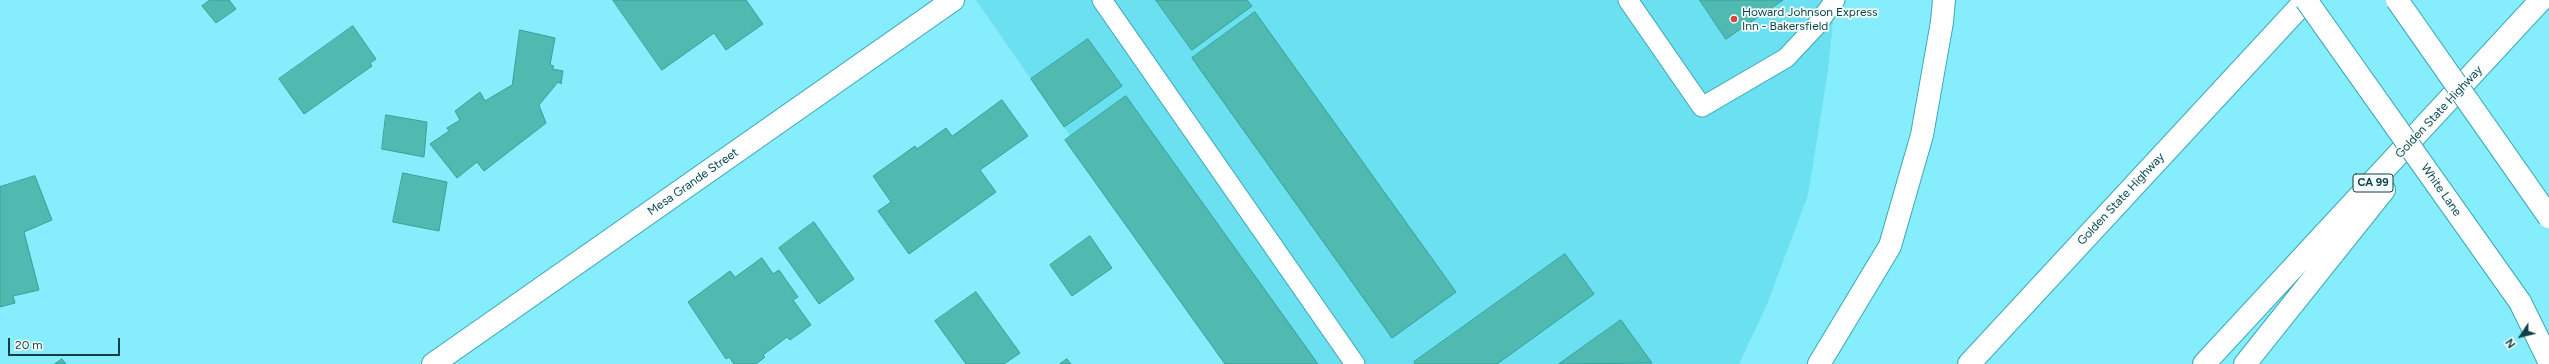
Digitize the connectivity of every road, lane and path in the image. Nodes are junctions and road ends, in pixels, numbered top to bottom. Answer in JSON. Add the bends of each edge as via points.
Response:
{"nodes":[{"id":1,"x":953,"y":0,"type":"edge"},
{"id":2,"x":1102,"y":0,"type":"edge"},
{"id":3,"x":1628,"y":0,"type":"edge"},
{"id":4,"x":1835,"y":0,"type":"edge"},
{"id":5,"x":1944,"y":0,"type":"edge"},
{"id":6,"x":2300,"y":0,"type":"edge"},
{"id":7,"x":2306,"y":0,"type":"edge"},
{"id":8,"x":2397,"y":0,"type":"edge"},
{"id":9,"x":2541,"y":0,"type":"edge"},
{"id":10,"x":2279,"y":29,"type":"junction"},
{"id":11,"x":2490,"y":57,"type":"junction"},
{"id":12,"x":2549,"y":217,"type":"edge"},
{"id":13,"x":2549,"y":361,"type":"edge"},
{"id":14,"x":433,"y":364,"type":"edge"},
{"id":15,"x":1355,"y":364,"type":"edge"},
{"id":16,"x":1819,"y":364,"type":"edge"},
{"id":17,"x":1969,"y":364,"type":"edge"},
{"id":18,"x":2204,"y":364,"type":"edge"},
{"id":19,"x":2245,"y":364,"type":"edge"}],
"edges":[{"from":1,"to":14,"type":"main road","name":"Mesa Grande Street"},
{"from":2,"to":15,"type":"lane"},
{"from":3,"to":4,"type":"lane","via":[[1702,107],[1786,58],[1816,26]]},
{"from":5,"to":16,"type":"main road","via":[[1922,135],[1890,246]]},
{"from":6,"to":10,"type":"main road"},
{"from":7,"to":10,"type":"main road","name":"Golden State Highway"},
{"from":7,"to":13,"type":"main road","name":"White Lane","bridge":true,"via":[[2520,302]]},
{"from":8,"to":12,"type":"main road","bridge":true},
{"from":9,"to":11,"type":"main road","name":"Golden State Highway","number":"CA 99"},
{"from":10,"to":17,"type":"main road","name":"Golden State Highway"},
{"from":11,"to":18,"type":"main road","name":"Golden State Highway","number":"CA 99"},
{"from":11,"to":19,"type":"main road"}]}
